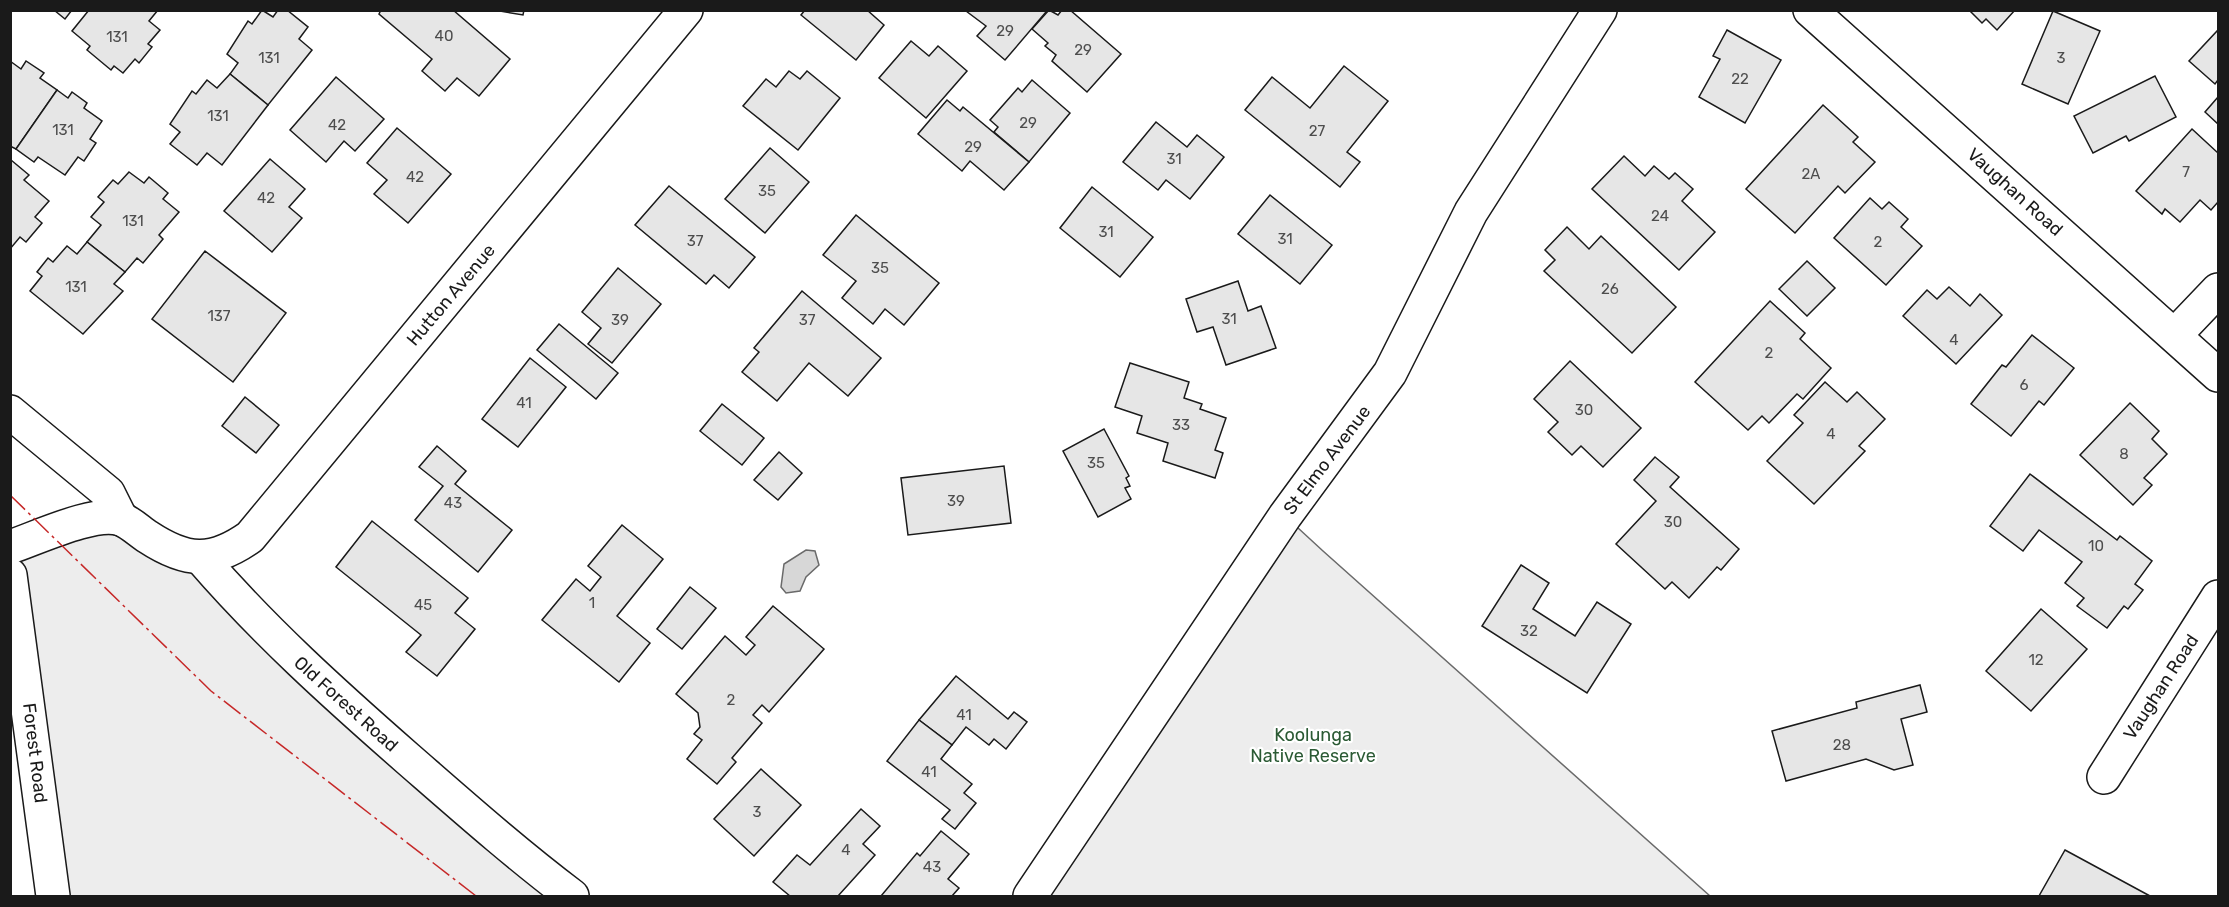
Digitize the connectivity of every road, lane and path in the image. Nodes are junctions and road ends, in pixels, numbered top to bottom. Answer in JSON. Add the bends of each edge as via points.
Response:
{"nodes":[{"id":1,"x":686,"y":10,"type":"edge"},
{"id":2,"x":1600,"y":10,"type":"edge"},
{"id":3,"x":1810,"y":10,"type":"edge"},
{"id":4,"x":2218,"y":290,"type":"edge"},
{"id":5,"x":2175,"y":335,"type":"junction"},
{"id":6,"x":2218,"y":375,"type":"edge"},
{"id":7,"x":10,"y":412,"type":"edge"},
{"id":8,"x":121,"y":519,"type":"junction"},
{"id":9,"x":10,"y":547,"type":"edge"},
{"id":10,"x":201,"y":558,"type":"junction"},
{"id":11,"x":10,"y":575,"type":"edge"},
{"id":12,"x":2218,"y":597,"type":"edge"},
{"id":13,"x":2104,"y":777,"type":"dead end"},
{"id":14,"x":52,"y":897,"type":"edge"},
{"id":15,"x":572,"y":897,"type":"edge"},
{"id":16,"x":1030,"y":897,"type":"edge"}],
"edges":[{"from":1,"to":10,"type":"street","name":"Hutton Avenue","via":[[277,507],[250,537]]},
{"from":2,"to":16,"type":"street","name":"St Elmo Avenue","via":[[1472,212],[1390,373],[1285,516]]},
{"from":3,"to":5,"type":"street","name":"Vaughan Road"},
{"from":4,"to":5,"type":"street"},
{"from":5,"to":6,"type":"street","name":"Vaughan Road"},
{"from":7,"to":8,"type":"street","via":[[108,493]]},
{"from":8,"to":9,"type":"street","via":[[89,520]]},
{"from":8,"to":10,"type":"street","via":[[167,549]]},
{"from":10,"to":15,"type":"street","name":"Old Forest Road","via":[[306,670],[506,845]]},
{"from":11,"to":14,"type":"street","name":"Forest Road"},
{"from":12,"to":13,"type":"street","name":"Vaughan Road"}]}
